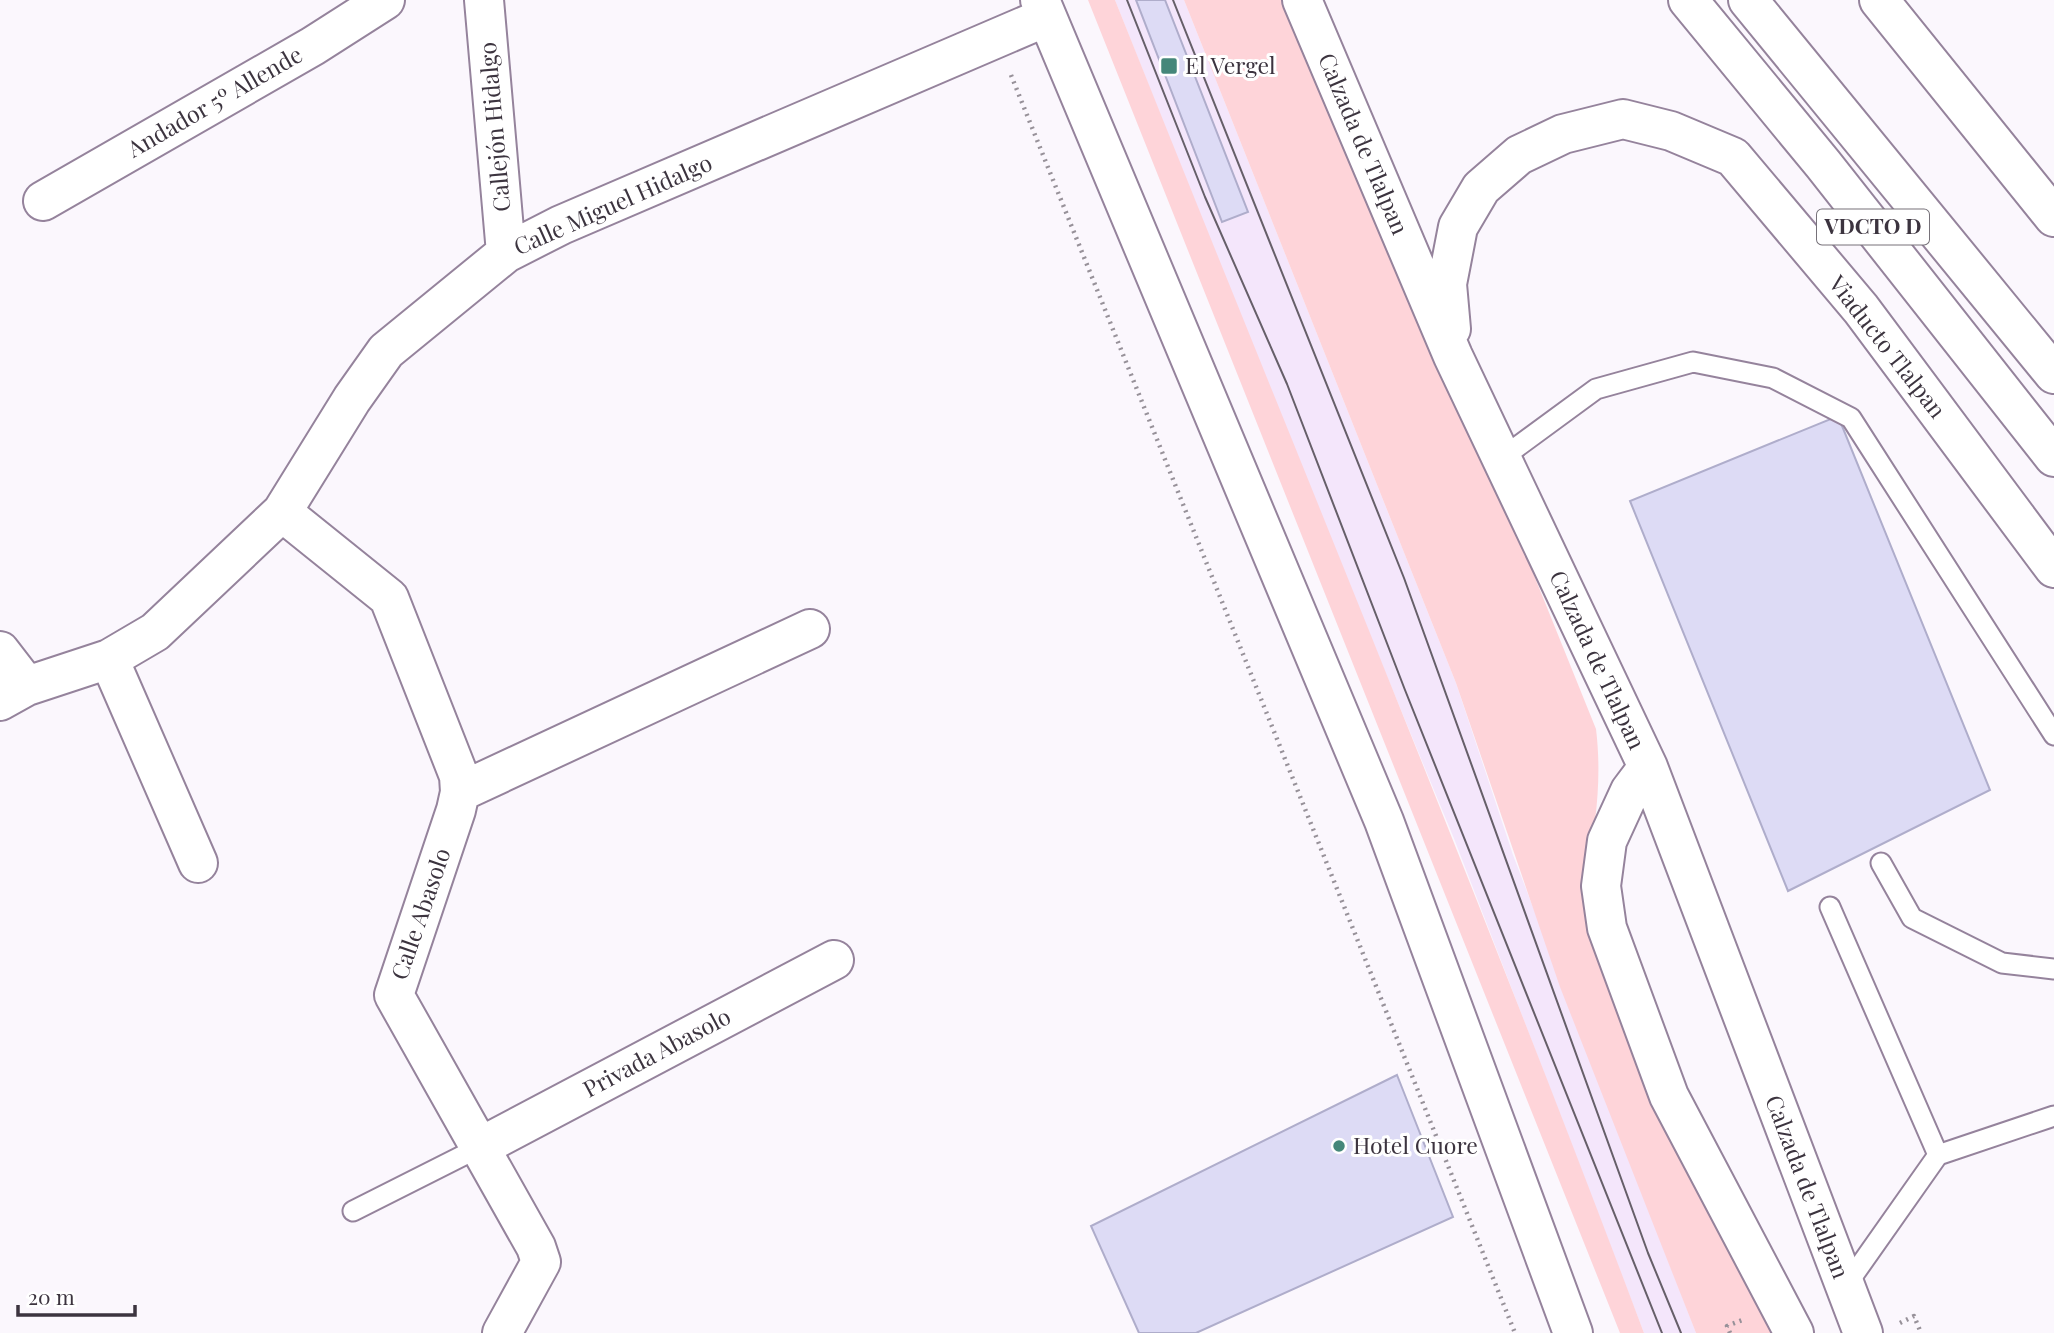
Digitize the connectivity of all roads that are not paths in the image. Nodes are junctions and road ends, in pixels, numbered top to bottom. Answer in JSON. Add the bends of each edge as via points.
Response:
{"nodes":[{"id":1,"x":385,"y":0,"type":"edge"},
{"id":2,"x":484,"y":0,"type":"edge"},
{"id":3,"x":1302,"y":0,"type":"edge"},
{"id":4,"x":1688,"y":0,"type":"edge"},
{"id":5,"x":1748,"y":0,"type":"edge"},
{"id":6,"x":1879,"y":0,"type":"edge"},
{"id":7,"x":1043,"y":8,"type":"edge"},
{"id":8,"x":43,"y":201,"type":"dead end"},
{"id":9,"x":2054,"y":217,"type":"edge"},
{"id":10,"x":506,"y":253,"type":"junction"},
{"id":11,"x":1453,"y":356,"type":"junction"},
{"id":12,"x":2054,"y":374,"type":"edge"},
{"id":13,"x":2054,"y":457,"type":"edge"},
{"id":14,"x":1502,"y":458,"type":"junction"},
{"id":15,"x":282,"y":512,"type":"junction"},
{"id":16,"x":2054,"y":568,"type":"edge"},
{"id":17,"x":810,"y":629,"type":"dead end"},
{"id":18,"x":0,"y":651,"type":"edge"},
{"id":19,"x":109,"y":659,"type":"junction"},
{"id":20,"x":14,"y":694,"type":"edge"},
{"id":21,"x":2054,"y":735,"type":"edge"},
{"id":22,"x":1648,"y":767,"type":"junction"},
{"id":23,"x":460,"y":792,"type":"junction"},
{"id":24,"x":198,"y":863,"type":"dead end"},
{"id":25,"x":1881,"y":863,"type":"dead end"},
{"id":26,"x":1830,"y":907,"type":"dead end"},
{"id":27,"x":834,"y":960,"type":"dead end"},
{"id":28,"x":2054,"y":969,"type":"edge"},
{"id":29,"x":2054,"y":1116,"type":"edge"},
{"id":30,"x":480,"y":1147,"type":"junction"},
{"id":31,"x":1938,"y":1155,"type":"junction"},
{"id":32,"x":353,"y":1211,"type":"dead end"},
{"id":33,"x":1845,"y":1287,"type":"junction"},
{"id":34,"x":502,"y":1333,"type":"edge"},
{"id":35,"x":1573,"y":1333,"type":"edge"},
{"id":36,"x":1794,"y":1333,"type":"edge"},
{"id":37,"x":1863,"y":1333,"type":"edge"}],
"edges":[{"from":1,"to":8,"type":"main road","name":"Andador 5º Allende"},
{"from":2,"to":10,"type":"main road","name":"Callejón Hidalgo"},
{"from":3,"to":11,"type":"main road","name":"Calzada de Tlalpan"},
{"from":4,"to":13,"type":"main road","number":"VDCTO D"},
{"from":5,"to":12,"type":"main road","number":"VDCTO D"},
{"from":6,"to":9,"type":"main road"},
{"from":7,"to":10,"type":"main road","name":"Calle Miguel Hidalgo","via":[[996,38],[561,225]]},
{"from":7,"to":35,"type":"main road","via":[[1384,821]]},
{"from":10,"to":15,"type":"main road","name":"Calle Miguel Hidalgo","via":[[386,351]]},
{"from":11,"to":14,"type":"main road","name":"Calzada de Tlalpan"},
{"from":11,"to":16,"type":"main road","name":"Viaducto Tlalpan","via":[[1447,284],[1458,227],[1481,188],[1518,155],[1563,134],[1623,119],[1671,131],[1732,157],[1861,309]]},
{"from":14,"to":21,"type":"lane","via":[[1596,389],[1693,362],[1773,378],[1851,418]]},
{"from":14,"to":22,"type":"main road","name":"Calzada de Tlalpan"},
{"from":15,"to":19,"type":"main road","name":"Calle Miguel Hidalgo","via":[[155,632]]},
{"from":15,"to":23,"type":"main road","via":[[389,598],[458,776]]},
{"from":17,"to":23,"type":"main road"},
{"from":18,"to":20,"type":"main road"},
{"from":19,"to":20,"type":"main road","name":"Calle Miguel Hidalgo"},
{"from":19,"to":24,"type":"main road"},
{"from":22,"to":33,"type":"main road","name":"Calzada de Tlalpan"},
{"from":22,"to":36,"type":"main road","via":[[1630,792],[1607,841],[1601,886],[1607,928],[1668,1096]]},
{"from":23,"to":30,"type":"main road","name":"Calle Abasolo","via":[[394,995]]},
{"from":25,"to":28,"type":"lane","via":[[1912,918],[2002,963]]},
{"from":26,"to":31,"type":"lane"},
{"from":27,"to":30,"type":"main road","name":"Privada Abasolo"},
{"from":29,"to":31,"type":"lane"},
{"from":30,"to":32,"type":"lane"},
{"from":30,"to":34,"type":"main road","name":"Calle Abasolo","via":[[541,1262]]},
{"from":31,"to":33,"type":"lane"},
{"from":33,"to":37,"type":"main road","name":"Calzada de Tlalpan"}]}
